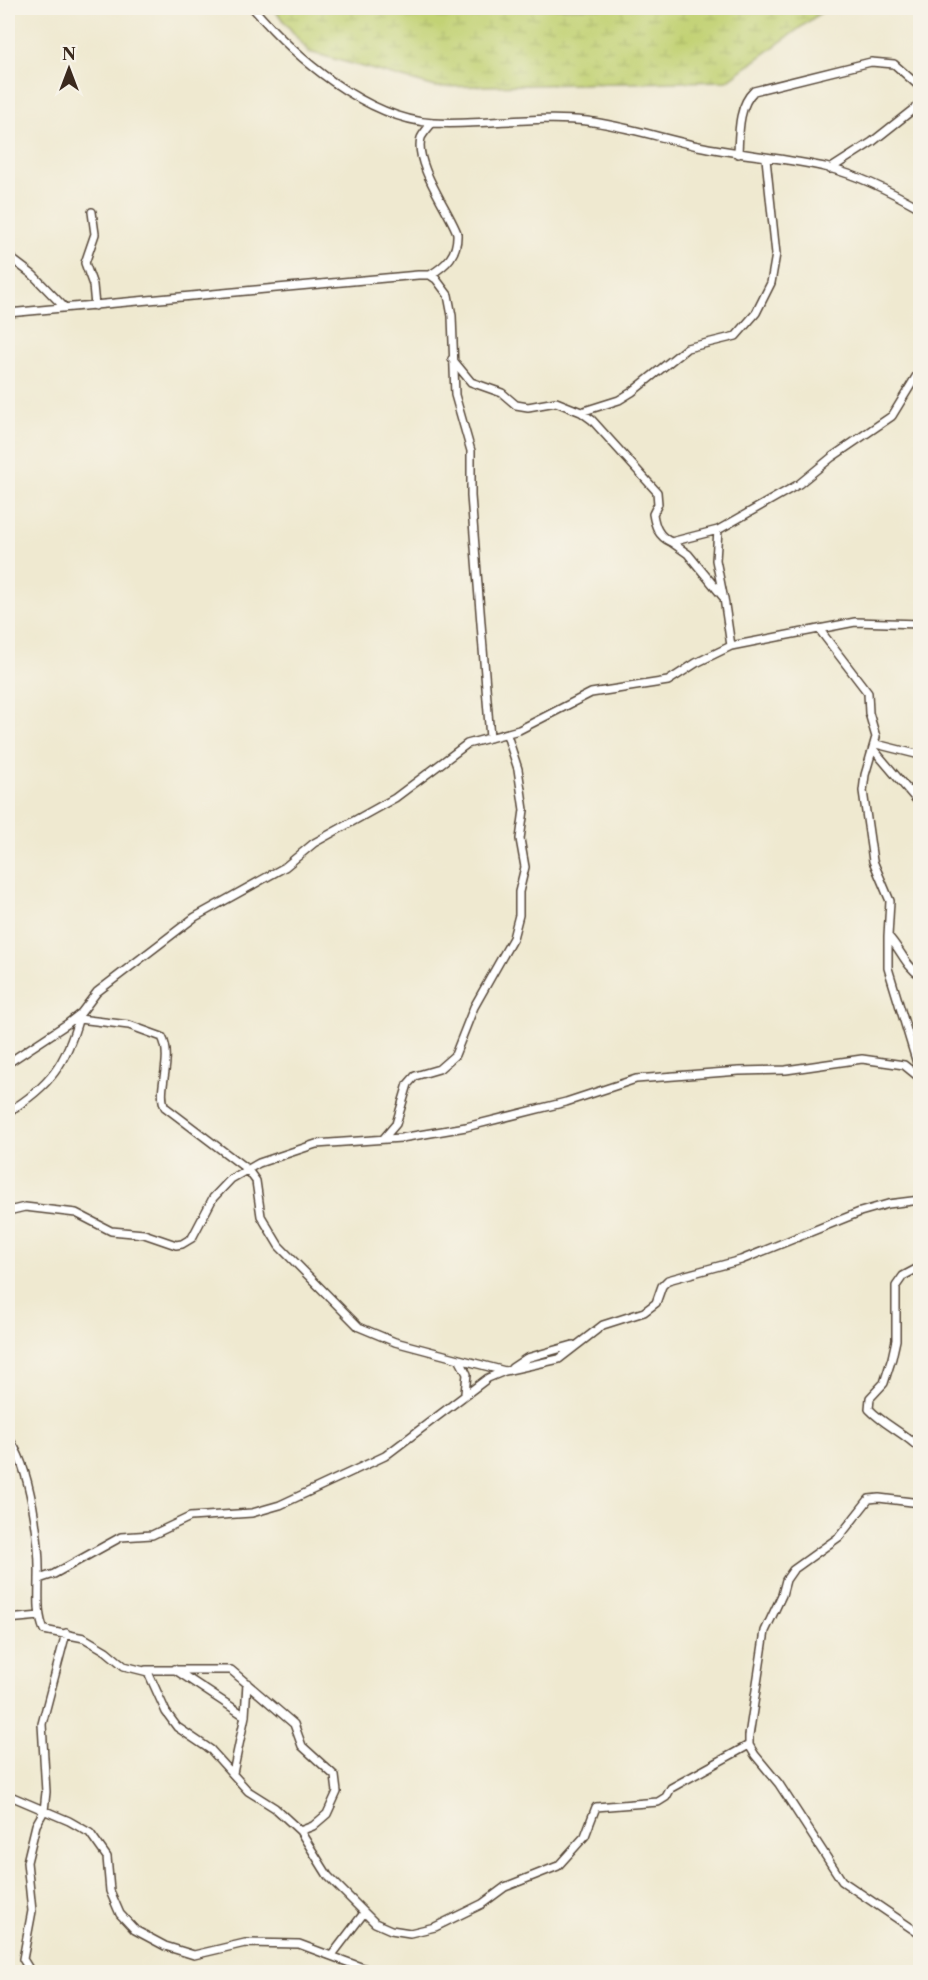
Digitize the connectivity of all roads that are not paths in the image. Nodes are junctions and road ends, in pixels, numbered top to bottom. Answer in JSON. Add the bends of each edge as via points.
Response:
{"nodes":[{"id":1,"x":253,"y":8,"type":"edge"},
{"id":2,"x":921,"y":87,"type":"edge"},
{"id":3,"x":921,"y":104,"type":"edge"},
{"id":4,"x":8,"y":118,"type":"edge"},
{"id":5,"x":432,"y":123,"type":"junction"},
{"id":6,"x":8,"y":138,"type":"edge"},
{"id":7,"x":738,"y":154,"type":"junction"},
{"id":8,"x":766,"y":159,"type":"junction"},
{"id":9,"x":830,"y":169,"type":"junction"},
{"id":10,"x":921,"y":208,"type":"edge"},
{"id":11,"x":92,"y":212,"type":"dead end"},
{"id":12,"x":8,"y":256,"type":"edge"},
{"id":13,"x":430,"y":275,"type":"junction"},
{"id":14,"x":96,"y":306,"type":"junction"},
{"id":15,"x":64,"y":307,"type":"junction"},
{"id":16,"x":8,"y":314,"type":"edge"},
{"id":17,"x":452,"y":359,"type":"junction"},
{"id":18,"x":921,"y":370,"type":"edge"},
{"id":19,"x":580,"y":412,"type":"junction"},
{"id":20,"x":718,"y":530,"type":"junction"},
{"id":21,"x":671,"y":542,"type":"junction"},
{"id":22,"x":724,"y":598,"type":"junction"},
{"id":23,"x":921,"y":624,"type":"edge"},
{"id":24,"x":819,"y":629,"type":"junction"},
{"id":25,"x":731,"y":646,"type":"junction"},
{"id":26,"x":507,"y":735,"type":"junction"},
{"id":27,"x":490,"y":738,"type":"junction"},
{"id":28,"x":875,"y":747,"type":"junction"},
{"id":29,"x":921,"y":754,"type":"edge"},
{"id":30,"x":921,"y":804,"type":"edge"},
{"id":31,"x":888,"y":936,"type":"junction"},
{"id":32,"x":921,"y":975,"type":"edge"},
{"id":33,"x":80,"y":1016,"type":"junction"},
{"id":34,"x":8,"y":1063,"type":"edge"},
{"id":35,"x":921,"y":1073,"type":"edge"},
{"id":36,"x":921,"y":1078,"type":"edge"},
{"id":37,"x":8,"y":1112,"type":"edge"},
{"id":38,"x":384,"y":1138,"type":"junction"},
{"id":39,"x":248,"y":1170,"type":"junction"},
{"id":40,"x":921,"y":1200,"type":"edge"},
{"id":41,"x":8,"y":1211,"type":"edge"},
{"id":42,"x":921,"y":1267,"type":"edge"},
{"id":43,"x":459,"y":1359,"type":"junction"},
{"id":44,"x":508,"y":1370,"type":"junction"},
{"id":45,"x":465,"y":1394,"type":"junction"},
{"id":46,"x":8,"y":1438,"type":"edge"},
{"id":47,"x":921,"y":1449,"type":"edge"},
{"id":48,"x":921,"y":1503,"type":"edge"},
{"id":49,"x":39,"y":1579,"type":"junction"},
{"id":50,"x":40,"y":1616,"type":"junction"},
{"id":51,"x":8,"y":1619,"type":"edge"},
{"id":52,"x":66,"y":1633,"type":"junction"},
{"id":53,"x":174,"y":1669,"type":"junction"},
{"id":54,"x":146,"y":1670,"type":"junction"},
{"id":55,"x":247,"y":1683,"type":"junction"},
{"id":56,"x":244,"y":1716,"type":"junction"},
{"id":57,"x":749,"y":1745,"type":"junction"},
{"id":58,"x":234,"y":1773,"type":"junction"},
{"id":59,"x":8,"y":1795,"type":"edge"},
{"id":60,"x":44,"y":1811,"type":"junction"},
{"id":61,"x":300,"y":1831,"type":"junction"},
{"id":62,"x":364,"y":1913,"type":"junction"},
{"id":63,"x":921,"y":1934,"type":"edge"},
{"id":64,"x":332,"y":1955,"type":"junction"},
{"id":65,"x":31,"y":1972,"type":"edge"},
{"id":66,"x":374,"y":1972,"type":"edge"}],
"edges":[{"from":1,"to":5,"type":"street","via":[[291,49],[324,75],[383,111]]},
{"from":2,"to":7,"type":"street","via":[[894,64],[871,62],[754,91],[744,105]]},
{"from":3,"to":9,"type":"street"},
{"from":4,"to":6,"type":"street"},
{"from":5,"to":7,"type":"street","via":[[586,121]]},
{"from":5,"to":13,"type":"street","via":[[422,136],[420,148],[458,240],[449,262]]},
{"from":7,"to":8,"type":"street"},
{"from":8,"to":9,"type":"street"},
{"from":8,"to":19,"type":"street","via":[[776,254],[771,283],[756,313],[736,336],[687,348],[619,400]]},
{"from":9,"to":10,"type":"street","via":[[882,188]]},
{"from":11,"to":14,"type":"street","via":[[95,234],[85,263]]},
{"from":12,"to":15,"type":"street"},
{"from":13,"to":14,"type":"street"},
{"from":13,"to":17,"type":"street","via":[[448,295]]},
{"from":14,"to":15,"type":"street"},
{"from":15,"to":16,"type":"street"},
{"from":17,"to":19,"type":"street","via":[[471,382],[502,393],[516,405],[556,402]]},
{"from":17,"to":27,"type":"street","via":[[455,395],[471,451]]},
{"from":18,"to":20,"type":"street","via":[[887,420],[783,494]]},
{"from":19,"to":21,"type":"street","via":[[592,420],[657,492],[655,526]]},
{"from":20,"to":21,"type":"street"},
{"from":20,"to":22,"type":"street","via":[[716,560]]},
{"from":21,"to":22,"type":"street","via":[[688,554]]},
{"from":22,"to":25,"type":"street"},
{"from":23,"to":24,"type":"street","via":[[855,622]]},
{"from":24,"to":25,"type":"street"},
{"from":24,"to":28,"type":"street","via":[[868,693]]},
{"from":25,"to":26,"type":"street","via":[[668,681],[591,693]]},
{"from":26,"to":27,"type":"street"},
{"from":26,"to":38,"type":"street","via":[[524,810],[520,840],[525,867],[513,938],[474,1007],[454,1055],[440,1069],[415,1076],[408,1084],[396,1124]]},
{"from":27,"to":33,"type":"street","via":[[467,744],[394,798],[314,843],[285,867],[195,916],[97,992]]},
{"from":28,"to":29,"type":"street"},
{"from":28,"to":30,"type":"street"},
{"from":28,"to":31,"type":"street","via":[[863,791],[873,861],[890,901]]},
{"from":31,"to":32,"type":"street","via":[[910,968]]},
{"from":31,"to":35,"type":"street","via":[[888,968]]},
{"from":33,"to":34,"type":"street"},
{"from":33,"to":37,"type":"street","via":[[59,1069],[42,1088]]},
{"from":33,"to":39,"type":"street","via":[[129,1025],[162,1037],[166,1052],[162,1099],[165,1107]]},
{"from":36,"to":38,"type":"street","via":[[904,1065],[862,1059],[786,1070],[636,1079],[487,1122]]},
{"from":38,"to":39,"type":"street","via":[[316,1144]]},
{"from":39,"to":41,"type":"street","via":[[220,1188],[192,1238],[182,1244],[111,1231],[76,1213],[25,1207]]},
{"from":39,"to":43,"type":"street","via":[[256,1181],[261,1216],[279,1246],[359,1327],[396,1342]]},
{"from":40,"to":44,"type":"street","via":[[860,1212],[741,1260],[668,1280],[656,1303],[645,1312],[613,1320],[573,1345],[559,1359]]},
{"from":42,"to":47,"type":"street","via":[[903,1276],[896,1286],[892,1358],[884,1383],[870,1398],[870,1409],[879,1419],[900,1430]]},
{"from":43,"to":44,"type":"street"},
{"from":43,"to":45,"type":"street","via":[[467,1374]]},
{"from":44,"to":45,"type":"street"},
{"from":45,"to":49,"type":"street","via":[[385,1456],[280,1505],[252,1513],[190,1517],[152,1535],[121,1537]]},
{"from":46,"to":49,"type":"street","via":[[33,1507]]},
{"from":48,"to":57,"type":"street","via":[[869,1499],[839,1537],[793,1570],[765,1631]]},
{"from":49,"to":50,"type":"street"},
{"from":50,"to":51,"type":"street"},
{"from":50,"to":52,"type":"street","via":[[44,1630]]},
{"from":52,"to":54,"type":"street","via":[[96,1645],[124,1666]]},
{"from":52,"to":60,"type":"street","via":[[42,1724],[47,1776]]},
{"from":53,"to":54,"type":"street"},
{"from":53,"to":55,"type":"street","via":[[231,1670]]},
{"from":53,"to":56,"type":"street"},
{"from":54,"to":58,"type":"street","via":[[177,1727],[211,1750]]},
{"from":55,"to":56,"type":"street"},
{"from":55,"to":61,"type":"street","via":[[294,1724],[302,1746],[337,1782],[327,1814],[314,1826]]},
{"from":56,"to":58,"type":"street"},
{"from":57,"to":62,"type":"street","via":[[671,1788],[658,1802],[596,1807],[585,1836],[564,1863],[512,1884],[474,1909],[435,1927],[401,1933],[375,1923]]},
{"from":57,"to":63,"type":"street","via":[[842,1881]]},
{"from":58,"to":61,"type":"street","via":[[248,1791]]},
{"from":59,"to":60,"type":"street"},
{"from":60,"to":64,"type":"street","via":[[69,1821],[94,1838],[107,1857],[116,1908],[127,1924],[146,1937],[188,1955],[265,1942],[299,1944]]},
{"from":60,"to":65,"type":"street","via":[[36,1825],[27,1862],[32,1911],[23,1959]]},
{"from":61,"to":62,"type":"street","via":[[328,1876]]},
{"from":62,"to":64,"type":"street"},
{"from":64,"to":66,"type":"street"}]}
